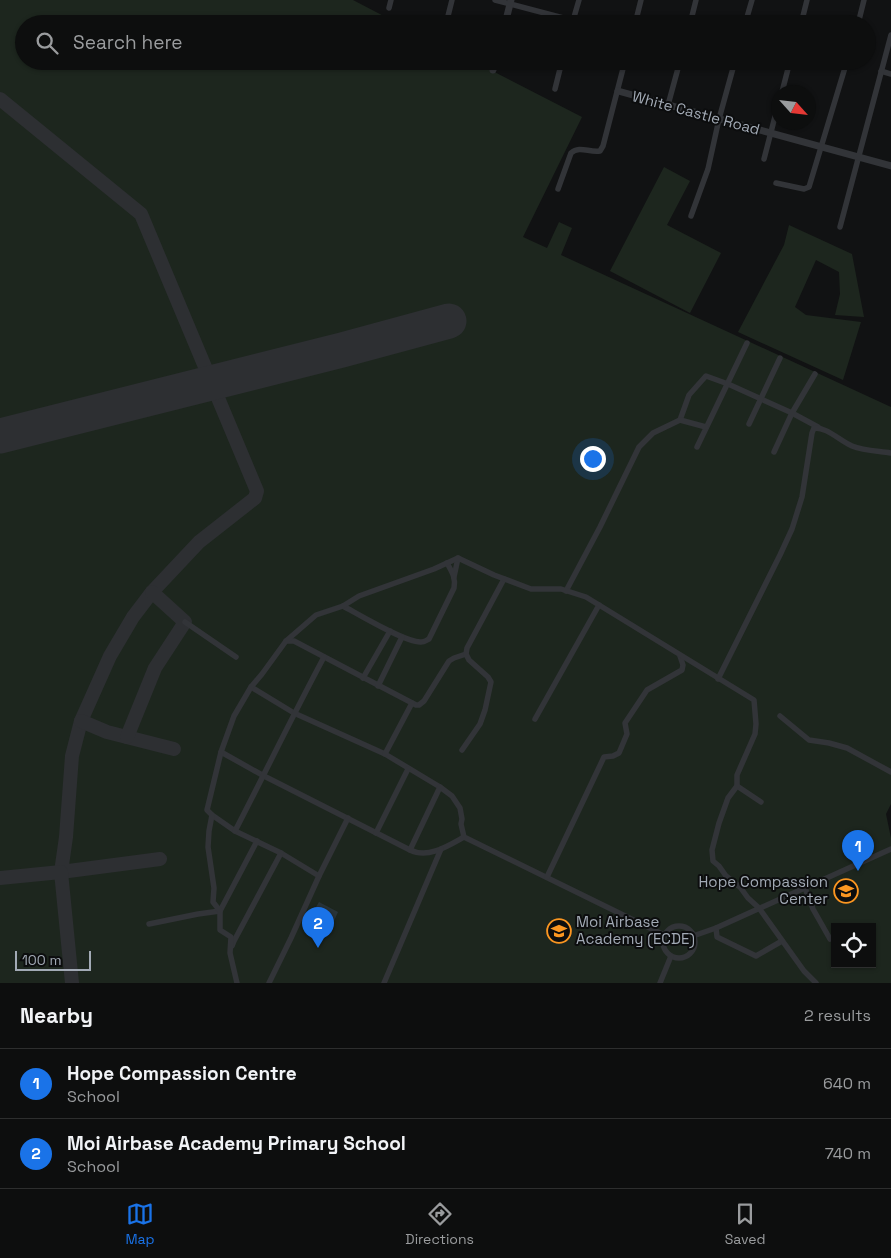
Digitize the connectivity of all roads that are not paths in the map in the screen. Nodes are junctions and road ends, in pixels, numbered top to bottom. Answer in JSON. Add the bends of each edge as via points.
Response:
{"nodes":[{"id":1,"x":391,"y":0,"type":"edge"},
{"id":2,"x":452,"y":0,"type":"edge"},
{"id":3,"x":495,"y":0,"type":"edge"},
{"id":4,"x":579,"y":0,"type":"edge"},
{"id":5,"x":641,"y":0,"type":"edge"},
{"id":6,"x":696,"y":0,"type":"edge"},
{"id":7,"x":752,"y":0,"type":"edge"},
{"id":8,"x":807,"y":0,"type":"edge"},
{"id":9,"x":864,"y":0,"type":"edge"},
{"id":10,"x":511,"y":2,"type":"edge"},
{"id":11,"x":389,"y":8,"type":"dead end"},
{"id":12,"x":448,"y":15,"type":"edge"},
{"id":13,"x":507,"y":15,"type":"edge"},
{"id":14,"x":552,"y":15,"type":"edge"},
{"id":15,"x":575,"y":15,"type":"edge"},
{"id":16,"x":637,"y":15,"type":"edge"},
{"id":17,"x":692,"y":15,"type":"edge"},
{"id":18,"x":748,"y":15,"type":"edge"},
{"id":19,"x":803,"y":15,"type":"edge"},
{"id":20,"x":860,"y":15,"type":"edge"},
{"id":21,"x":891,"y":35,"type":"edge"},
{"id":22,"x":560,"y":70,"type":"edge"},
{"id":23,"x":623,"y":70,"type":"edge"},
{"id":24,"x":678,"y":70,"type":"edge"},
{"id":25,"x":733,"y":70,"type":"edge"},
{"id":26,"x":788,"y":70,"type":"edge"},
{"id":27,"x":844,"y":70,"type":"edge"},
{"id":28,"x":881,"y":71,"type":"junction"},
{"id":29,"x":891,"y":74,"type":"edge"},
{"id":30,"x":784,"y":85,"type":"edge"},
{"id":31,"x":555,"y":88,"type":"dead end"},
{"id":32,"x":618,"y":91,"type":"junction"},
{"id":33,"x":668,"y":105,"type":"junction"},
{"id":34,"x":719,"y":119,"type":"junction"},
{"id":35,"x":772,"y":130,"type":"edge"},
{"id":36,"x":771,"y":133,"type":"junction"},
{"id":37,"x":822,"y":147,"type":"junction"},
{"id":38,"x":858,"y":158,"type":"junction"},
{"id":39,"x":764,"y":159,"type":"dead end"},
{"id":40,"x":891,"y":166,"type":"edge"},
{"id":41,"x":776,"y":183,"type":"dead end"},
{"id":42,"x":558,"y":189,"type":"dead end"},
{"id":43,"x":691,"y":216,"type":"dead end"},
{"id":44,"x":840,"y":226,"type":"dead end"},
{"id":45,"x":747,"y":343,"type":"dead end"},
{"id":46,"x":780,"y":358,"type":"dead end"},
{"id":47,"x":815,"y":374,"type":"dead end"},
{"id":48,"x":728,"y":384,"type":"junction"},
{"id":49,"x":761,"y":399,"type":"junction"},
{"id":50,"x":792,"y":413,"type":"junction"},
{"id":51,"x":680,"y":420,"type":"junction"},
{"id":52,"x":749,"y":424,"type":"dead end"},
{"id":53,"x":706,"y":427,"type":"junction"},
{"id":54,"x":827,"y":432,"type":"junction"},
{"id":55,"x":697,"y":447,"type":"dead end"},
{"id":56,"x":774,"y":452,"type":"dead end"},
{"id":57,"x":891,"y":452,"type":"edge"},
{"id":58,"x":458,"y":558,"type":"junction"},
{"id":59,"x":447,"y":564,"type":"junction"},
{"id":60,"x":454,"y":577,"type":"junction"},
{"id":61,"x":504,"y":579,"type":"junction"},
{"id":62,"x":566,"y":591,"type":"junction"},
{"id":63,"x":598,"y":605,"type":"junction"},
{"id":64,"x":343,"y":606,"type":"junction"},
{"id":65,"x":185,"y":622,"type":"dead end"},
{"id":66,"x":390,"y":631,"type":"junction"},
{"id":67,"x":402,"y":636,"type":"junction"},
{"id":68,"x":286,"y":641,"type":"junction"},
{"id":69,"x":466,"y":654,"type":"junction"},
{"id":70,"x":680,"y":656,"type":"junction"},
{"id":71,"x":236,"y":657,"type":"dead end"},
{"id":72,"x":324,"y":657,"type":"junction"},
{"id":73,"x":363,"y":678,"type":"junction"},
{"id":74,"x":718,"y":679,"type":"junction"},
{"id":75,"x":378,"y":686,"type":"junction"},
{"id":76,"x":250,"y":687,"type":"junction"},
{"id":77,"x":412,"y":703,"type":"junction"},
{"id":78,"x":294,"y":713,"type":"junction"},
{"id":79,"x":780,"y":716,"type":"dead end"},
{"id":80,"x":535,"y":720,"type":"dead end"},
{"id":81,"x":462,"y":750,"type":"dead end"},
{"id":82,"x":221,"y":752,"type":"junction"},
{"id":83,"x":385,"y":754,"type":"junction"},
{"id":84,"x":408,"y":769,"type":"junction"},
{"id":85,"x":891,"y":772,"type":"edge"},
{"id":86,"x":264,"y":776,"type":"junction"},
{"id":87,"x":737,"y":786,"type":"junction"},
{"id":88,"x":440,"y":787,"type":"junction"},
{"id":89,"x":761,"y":802,"type":"dead end"},
{"id":90,"x":212,"y":815,"type":"junction"},
{"id":91,"x":348,"y":818,"type":"junction"},
{"id":92,"x":235,"y":831,"type":"junction"},
{"id":93,"x":376,"y":833,"type":"junction"},
{"id":94,"x":464,"y":836,"type":"junction"},
{"id":95,"x":256,"y":841,"type":"junction"},
{"id":96,"x":441,"y":849,"type":"junction"},
{"id":97,"x":891,"y":849,"type":"edge"},
{"id":98,"x":410,"y":850,"type":"junction"},
{"id":99,"x":281,"y":853,"type":"junction"},
{"id":100,"x":319,"y":876,"type":"junction"},
{"id":101,"x":547,"y":877,"type":"junction"},
{"id":102,"x":806,"y":888,"type":"junction"},
{"id":103,"x":759,"y":908,"type":"junction"},
{"id":104,"x":220,"y":911,"type":"junction"},
{"id":105,"x":149,"y":924,"type":"dead end"},
{"id":106,"x":716,"y":928,"type":"junction"},
{"id":107,"x":664,"y":935,"type":"junction"},
{"id":108,"x":693,"y":936,"type":"junction"},
{"id":109,"x":830,"y":939,"type":"dead end"},
{"id":110,"x":782,"y":941,"type":"junction"},
{"id":111,"x":230,"y":953,"type":"junction"},
{"id":112,"x":671,"y":956,"type":"junction"},
{"id":113,"x":808,"y":980,"type":"edge"},
{"id":114,"x":237,"y":983,"type":"edge"},
{"id":115,"x":269,"y":983,"type":"edge"},
{"id":116,"x":384,"y":983,"type":"edge"},
{"id":117,"x":660,"y":983,"type":"edge"},
{"id":118,"x":816,"y":983,"type":"edge"}],
"edges":[{"from":1,"to":11,"type":"street"},
{"from":2,"to":12,"type":"street"},
{"from":3,"to":10,"type":"street"},
{"from":4,"to":15,"type":"street"},
{"from":5,"to":16,"type":"street"},
{"from":6,"to":17,"type":"street"},
{"from":7,"to":18,"type":"street"},
{"from":8,"to":19,"type":"street"},
{"from":9,"to":20,"type":"street"},
{"from":10,"to":13,"type":"street"},
{"from":10,"to":14,"type":"street"},
{"from":21,"to":28,"type":"street"},
{"from":22,"to":31,"type":"street"},
{"from":23,"to":32,"type":"street"},
{"from":24,"to":33,"type":"street"},
{"from":25,"to":34,"type":"street"},
{"from":26,"to":30,"type":"street"},
{"from":27,"to":37,"type":"street"},
{"from":28,"to":29,"type":"street"},
{"from":28,"to":38,"type":"street"},
{"from":32,"to":33,"type":"street","name":"White Castle Road"},
{"from":32,"to":42,"type":"street","via":[[600,151],[582,148],[571,153]]},
{"from":33,"to":34,"type":"street","name":"White Castle Road"},
{"from":34,"to":36,"type":"street","name":"White Castle Road"},
{"from":34,"to":43,"type":"street","via":[[701,191]]},
{"from":35,"to":36,"type":"street"},
{"from":36,"to":37,"type":"street","name":"White Castle Road"},
{"from":36,"to":39,"type":"street"},
{"from":37,"to":38,"type":"street","name":"White Castle Road"},
{"from":37,"to":41,"type":"street","via":[[809,187],[804,189]]},
{"from":38,"to":40,"type":"street","name":"White Castle Road"},
{"from":38,"to":44,"type":"street"},
{"from":45,"to":48,"type":"street"},
{"from":46,"to":49,"type":"street"},
{"from":47,"to":50,"type":"street"},
{"from":48,"to":49,"type":"street"},
{"from":48,"to":51,"type":"street","via":[[705,376],[689,395]]},
{"from":48,"to":53,"type":"street"},
{"from":49,"to":50,"type":"street"},
{"from":49,"to":52,"type":"street"},
{"from":50,"to":54,"type":"street"},
{"from":50,"to":56,"type":"street"},
{"from":51,"to":53,"type":"street"},
{"from":51,"to":62,"type":"street","via":[[654,433],[639,447]]},
{"from":53,"to":55,"type":"street"},
{"from":54,"to":57,"type":"street","via":[[853,447]]},
{"from":54,"to":74,"type":"street","via":[[814,428],[802,497],[792,529]]},
{"from":58,"to":59,"type":"street"},
{"from":58,"to":60,"type":"street"},
{"from":58,"to":61,"type":"street"},
{"from":59,"to":60,"type":"street"},
{"from":59,"to":64,"type":"street","via":[[359,596]]},
{"from":60,"to":67,"type":"street","via":[[456,582],[452,594],[428,639],[424,642]]},
{"from":61,"to":62,"type":"street","via":[[531,589]]},
{"from":61,"to":69,"type":"street"},
{"from":62,"to":63,"type":"street","via":[[586,597]]},
{"from":63,"to":70,"type":"street"},
{"from":63,"to":80,"type":"street"},
{"from":64,"to":66,"type":"street"},
{"from":64,"to":68,"type":"street","via":[[316,615]]},
{"from":65,"to":71,"type":"street"},
{"from":66,"to":67,"type":"street"},
{"from":66,"to":73,"type":"street"},
{"from":67,"to":75,"type":"street"},
{"from":68,"to":72,"type":"street","via":[[294,641]]},
{"from":68,"to":76,"type":"street"},
{"from":69,"to":77,"type":"street","via":[[449,661],[422,704]]},
{"from":69,"to":81,"type":"street","via":[[491,682],[480,724]]},
{"from":70,"to":74,"type":"street"},
{"from":70,"to":101,"type":"street","via":[[682,670],[647,690],[625,723],[627,734],[619,753],[604,757]]},
{"from":72,"to":73,"type":"street"},
{"from":72,"to":78,"type":"street"},
{"from":73,"to":75,"type":"street"},
{"from":74,"to":87,"type":"street","via":[[754,700],[755,734],[737,774]]},
{"from":75,"to":77,"type":"street"},
{"from":76,"to":78,"type":"street"},
{"from":76,"to":82,"type":"street","via":[[234,716]]},
{"from":77,"to":83,"type":"street"},
{"from":78,"to":83,"type":"street"},
{"from":78,"to":86,"type":"street"},
{"from":79,"to":85,"type":"street","via":[[809,740],[847,748]]},
{"from":82,"to":86,"type":"street"},
{"from":82,"to":90,"type":"street","via":[[206,810]]},
{"from":83,"to":84,"type":"street"},
{"from":84,"to":88,"type":"street"},
{"from":84,"to":93,"type":"street"},
{"from":86,"to":91,"type":"street"},
{"from":86,"to":92,"type":"street"},
{"from":87,"to":89,"type":"street"},
{"from":87,"to":103,"type":"street","via":[[728,798],[719,823],[712,850],[713,861]]},
{"from":88,"to":94,"type":"street","via":[[460,808]]},
{"from":88,"to":98,"type":"street"},
{"from":90,"to":92,"type":"street"},
{"from":90,"to":104,"type":"street","via":[[208,847],[213,902]]},
{"from":91,"to":93,"type":"street"},
{"from":91,"to":100,"type":"street"},
{"from":92,"to":95,"type":"street"},
{"from":93,"to":98,"type":"street"},
{"from":94,"to":96,"type":"street"},
{"from":94,"to":101,"type":"street"},
{"from":95,"to":99,"type":"street"},
{"from":95,"to":104,"type":"street"},
{"from":96,"to":98,"type":"street","via":[[416,853]]},
{"from":96,"to":116,"type":"street"},
{"from":97,"to":102,"type":"street"},
{"from":99,"to":100,"type":"street"},
{"from":99,"to":111,"type":"street"},
{"from":100,"to":115,"type":"street"},
{"from":101,"to":107,"type":"street"},
{"from":102,"to":103,"type":"street"},
{"from":102,"to":109,"type":"street","via":[[813,909]]},
{"from":103,"to":106,"type":"street"},
{"from":103,"to":110,"type":"street"},
{"from":104,"to":105,"type":"street"},
{"from":104,"to":111,"type":"street","via":[[220,930],[231,937]]},
{"from":106,"to":108,"type":"street"},
{"from":106,"to":110,"type":"street","via":[[717,937],[756,956]]},
{"from":107,"to":108,"type":"street","via":[[675,926],[683,926]]},
{"from":107,"to":112,"type":"street","via":[[663,947]]},
{"from":108,"to":112,"type":"street","via":[[692,951],[678,958]]},
{"from":110,"to":113,"type":"street"},
{"from":111,"to":114,"type":"street"},
{"from":112,"to":117,"type":"street"},
{"from":113,"to":118,"type":"street"}]}
